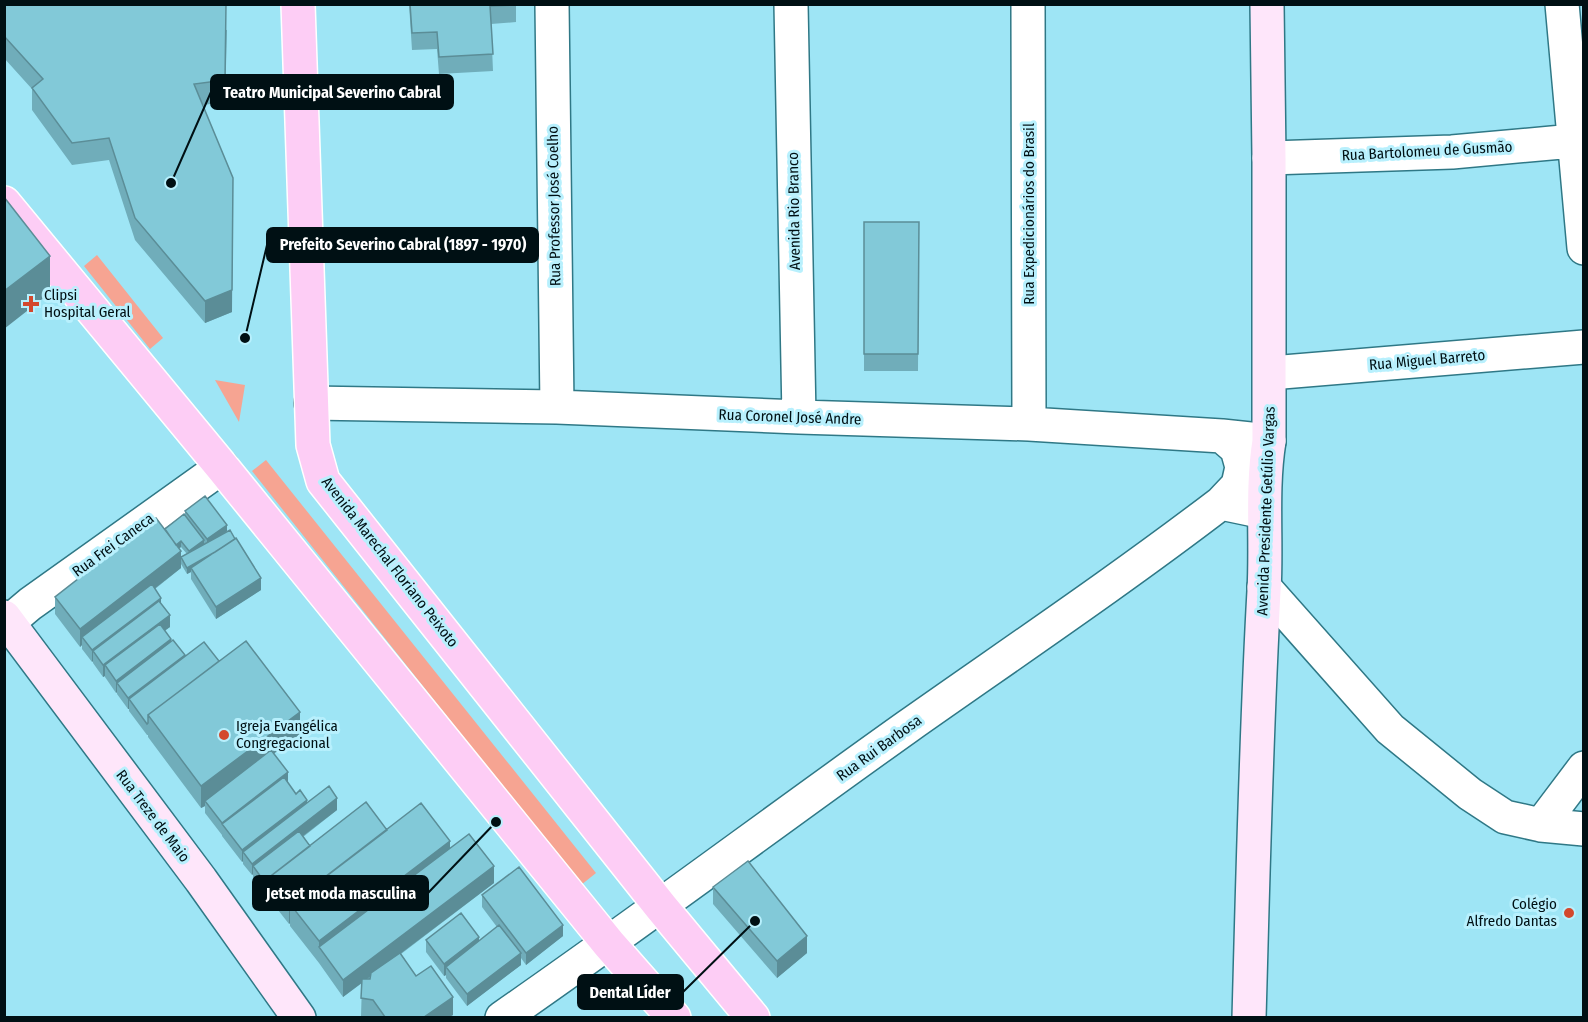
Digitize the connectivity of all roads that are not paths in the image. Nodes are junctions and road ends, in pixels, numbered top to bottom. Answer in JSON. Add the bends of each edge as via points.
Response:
{"nodes":[{"id":1,"x":298,"y":4,"type":"edge"},
{"id":2,"x":552,"y":4,"type":"edge"},
{"id":3,"x":790,"y":4,"type":"edge"},
{"id":4,"x":1028,"y":4,"type":"edge"},
{"id":5,"x":1267,"y":4,"type":"edge"},
{"id":6,"x":1563,"y":4,"type":"edge"},
{"id":7,"x":1578,"y":140,"type":"edge"},
{"id":8,"x":1269,"y":158,"type":"junction"},
{"id":9,"x":4,"y":203,"type":"edge"},
{"id":10,"x":1584,"y":248,"type":"edge"},
{"id":11,"x":1584,"y":347,"type":"edge"},
{"id":12,"x":1270,"y":373,"type":"junction"},
{"id":13,"x":311,"y":403,"type":"junction"},
{"id":14,"x":557,"y":407,"type":"junction"},
{"id":15,"x":799,"y":417,"type":"junction"},
{"id":16,"x":1029,"y":424,"type":"junction"},
{"id":17,"x":1222,"y":435,"type":"junction"},
{"id":18,"x":1269,"y":441,"type":"junction"},
{"id":19,"x":222,"y":467,"type":"junction"},
{"id":20,"x":1221,"y":503,"type":"junction"},
{"id":21,"x":1264,"y":512,"type":"junction"},
{"id":22,"x":1264,"y":587,"type":"junction"},
{"id":23,"x":6,"y":622,"type":"edge"},
{"id":24,"x":1584,"y":768,"type":"edge"},
{"id":25,"x":1540,"y":825,"type":"junction"},
{"id":26,"x":1584,"y":829,"type":"edge"},
{"id":27,"x":661,"y":907,"type":"junction"},
{"id":28,"x":609,"y":944,"type":"junction"},
{"id":29,"x":298,"y":1017,"type":"edge"},
{"id":30,"x":502,"y":1017,"type":"edge"},
{"id":31,"x":674,"y":1017,"type":"edge"},
{"id":32,"x":753,"y":1017,"type":"edge"},
{"id":33,"x":1249,"y":1017,"type":"edge"}],
"edges":[{"from":1,"to":13,"type":"main road","name":"Avenida Marechal Floriano Peixoto"},
{"from":2,"to":14,"type":"street","name":"Rua Professor José Coelho"},
{"from":3,"to":15,"type":"street","name":"Avenida Rio Branco"},
{"from":4,"to":16,"type":"street","name":"Rua Expedicionários do Brasil"},
{"from":5,"to":8,"type":"main road","name":"Avenida Presidente Getúlio Vargas"},
{"from":6,"to":7,"type":"street"},
{"from":7,"to":8,"type":"street","name":"Rua Bartolomeu de Gusmão","via":[[1452,152]]},
{"from":7,"to":10,"type":"street"},
{"from":8,"to":12,"type":"main road","name":"Avenida Presidente Getúlio Vargas"},
{"from":9,"to":19,"type":"main road"},
{"from":11,"to":12,"type":"street","name":"Rua Miguel Barreto"},
{"from":12,"to":18,"type":"main road","name":"Avenida Presidente Getúlio Vargas"},
{"from":13,"to":14,"type":"street","name":"Rua Coronel José Andre"},
{"from":13,"to":27,"type":"main road","name":"Avenida Marechal Floriano Peixoto","via":[[313,445],[324,481]]},
{"from":14,"to":15,"type":"street","name":"Rua Coronel José Andre"},
{"from":15,"to":16,"type":"street","name":"Rua Coronel José Andre"},
{"from":16,"to":17,"type":"street","name":"Rua Coronel José Andre"},
{"from":17,"to":18,"type":"street","name":"Rua Coronel José Andre"},
{"from":17,"to":20,"type":"street","name":"Rua Rui Barbosa","via":[[1237,449],[1242,467],[1238,485]]},
{"from":18,"to":21,"type":"main road","name":"Avenida Presidente Getúlio Vargas"},
{"from":19,"to":23,"type":"street","name":"Rua Frei Caneca"},
{"from":19,"to":28,"type":"main road"},
{"from":20,"to":21,"type":"street"},
{"from":20,"to":27,"type":"street","name":"Rua Rui Barbosa","via":[[1150,558]]},
{"from":21,"to":22,"type":"main road","name":"Avenida Presidente Getúlio Vargas"},
{"from":22,"to":25,"type":"street","via":[[1390,729],[1470,794],[1505,817]]},
{"from":22,"to":33,"type":"main road","name":"Avenida Presidente Getúlio Vargas"},
{"from":23,"to":29,"type":"main road","name":"Rua Treze de Maio","via":[[194,871]]},
{"from":24,"to":25,"type":"street"},
{"from":25,"to":26,"type":"street"},
{"from":27,"to":28,"type":"street","name":"Rua Rui Barbosa"},
{"from":27,"to":32,"type":"main road","name":"Avenida Marechal Floriano Peixoto"},
{"from":28,"to":30,"type":"street","name":"Rua Rui Barbosa"},
{"from":28,"to":31,"type":"main road"}]}
